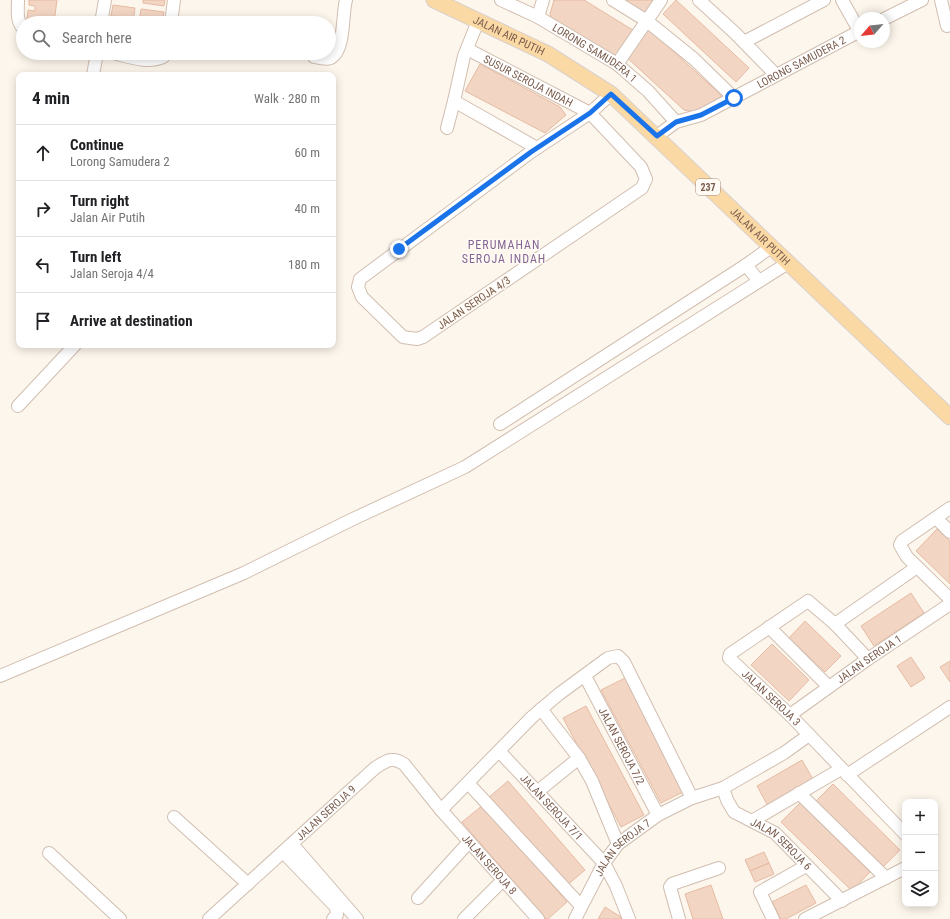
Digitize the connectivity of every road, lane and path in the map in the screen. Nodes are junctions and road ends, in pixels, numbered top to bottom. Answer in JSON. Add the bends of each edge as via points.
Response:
{"nodes":[{"id":1,"x":18,"y":0,"type":"edge"},
{"id":2,"x":105,"y":0,"type":"edge"},
{"id":3,"x":174,"y":0,"type":"edge"},
{"id":4,"x":346,"y":0,"type":"edge"},
{"id":5,"x":436,"y":0,"type":"edge"},
{"id":6,"x":500,"y":0,"type":"edge"},
{"id":7,"x":544,"y":0,"type":"edge"},
{"id":8,"x":613,"y":0,"type":"edge"},
{"id":9,"x":661,"y":0,"type":"edge"},
{"id":10,"x":824,"y":0,"type":"edge"},
{"id":11,"x":842,"y":0,"type":"edge"},
{"id":12,"x":922,"y":0,"type":"edge"},
{"id":13,"x":941,"y":0,"type":"edge"},
{"id":14,"x":705,"y":1,"type":"edge"},
{"id":15,"x":18,"y":16,"type":"edge"},
{"id":16,"x":102,"y":16,"type":"edge"},
{"id":17,"x":172,"y":16,"type":"edge"},
{"id":18,"x":890,"y":16,"type":"edge"},
{"id":19,"x":538,"y":17,"type":"junction"},
{"id":20,"x":478,"y":21,"type":"junction"},
{"id":21,"x":647,"y":21,"type":"junction"},
{"id":22,"x":854,"y":21,"type":"edge"},
{"id":23,"x":947,"y":26,"type":"dead end"},
{"id":24,"x":854,"y":35,"type":"edge"},
{"id":25,"x":744,"y":42,"type":"junction"},
{"id":26,"x":467,"y":49,"type":"junction"},
{"id":27,"x":336,"y":53,"type":"edge"},
{"id":28,"x":94,"y":60,"type":"edge"},
{"id":29,"x":144,"y":60,"type":"edge"},
{"id":30,"x":155,"y":60,"type":"edge"},
{"id":31,"x":617,"y":64,"type":"junction"},
{"id":32,"x":93,"y":72,"type":"edge"},
{"id":33,"x":776,"y":75,"type":"junction"},
{"id":34,"x":611,"y":94,"type":"junction"},
{"id":35,"x":734,"y":98,"type":"junction"},
{"id":36,"x":454,"y":101,"type":"junction"},
{"id":37,"x":590,"y":113,"type":"junction"},
{"id":38,"x":676,"y":122,"type":"junction"},
{"id":39,"x":447,"y":128,"type":"dead end"},
{"id":40,"x":657,"y":136,"type":"junction"},
{"id":41,"x":537,"y":148,"type":"junction"},
{"id":42,"x":645,"y":174,"type":"joint"},
{"id":43,"x":771,"y":247,"type":"junction"},
{"id":44,"x":788,"y":263,"type":"junction"},
{"id":45,"x":746,"y":265,"type":"junction"},
{"id":46,"x":758,"y":280,"type":"junction"},
{"id":47,"x":72,"y":348,"type":"edge"},
{"id":48,"x":18,"y":406,"type":"dead end"},
{"id":49,"x":950,"y":417,"type":"edge"},
{"id":50,"x":500,"y":424,"type":"dead end"},
{"id":51,"x":950,"y":508,"type":"edge"},
{"id":52,"x":936,"y":518,"type":"junction"},
{"id":53,"x":950,"y":532,"type":"edge"},
{"id":54,"x":917,"y":567,"type":"junction"},
{"id":55,"x":950,"y":599,"type":"edge"},
{"id":56,"x":950,"y":604,"type":"edge"},
{"id":57,"x":835,"y":624,"type":"junction"},
{"id":58,"x":769,"y":627,"type":"junction"},
{"id":59,"x":868,"y":658,"type":"junction"},
{"id":60,"x":0,"y":676,"type":"edge"},
{"id":61,"x":585,"y":676,"type":"junction"},
{"id":62,"x":828,"y":686,"type":"junction"},
{"id":63,"x":950,"y":707,"type":"edge"},
{"id":64,"x":541,"y":709,"type":"junction"},
{"id":65,"x":790,"y":715,"type":"junction"},
{"id":66,"x":809,"y":735,"type":"junction"},
{"id":67,"x":499,"y":751,"type":"junction"},
{"id":68,"x":579,"y":758,"type":"junction"},
{"id":69,"x":844,"y":772,"type":"junction"},
{"id":70,"x":468,"y":783,"type":"junction"},
{"id":71,"x":723,"y":788,"type":"junction"},
{"id":72,"x":537,"y":792,"type":"junction"},
{"id":73,"x":799,"y":793,"type":"junction"},
{"id":74,"x":692,"y":798,"type":"junction"},
{"id":75,"x":441,"y":810,"type":"junction"},
{"id":76,"x":658,"y":815,"type":"junction"},
{"id":77,"x":174,"y":817,"type":"dead end"},
{"id":78,"x":752,"y":821,"type":"junction"},
{"id":79,"x":902,"y":831,"type":"edge"},
{"id":80,"x":469,"y":842,"type":"junction"},
{"id":81,"x":618,"y":844,"type":"junction"},
{"id":82,"x":287,"y":848,"type":"junction"},
{"id":83,"x":49,"y":853,"type":"dead end"},
{"id":84,"x":604,"y":863,"type":"junction"},
{"id":85,"x":806,"y":866,"type":"junction"},
{"id":86,"x":719,"y":868,"type":"dead end"},
{"id":87,"x":902,"y":870,"type":"edge"},
{"id":88,"x":886,"y":878,"type":"junction"},
{"id":89,"x":504,"y":880,"type":"junction"},
{"id":90,"x":248,"y":884,"type":"junction"},
{"id":91,"x":418,"y":898,"type":"dead end"},
{"id":92,"x":842,"y":900,"type":"junction"},
{"id":93,"x":581,"y":906,"type":"junction"},
{"id":94,"x":120,"y":919,"type":"edge"},
{"id":95,"x":209,"y":919,"type":"edge"},
{"id":96,"x":334,"y":919,"type":"edge"},
{"id":97,"x":357,"y":919,"type":"edge"},
{"id":98,"x":464,"y":919,"type":"edge"},
{"id":99,"x":538,"y":919,"type":"edge"},
{"id":100,"x":575,"y":919,"type":"edge"},
{"id":101,"x":629,"y":919,"type":"edge"},
{"id":102,"x":679,"y":919,"type":"edge"},
{"id":103,"x":773,"y":919,"type":"edge"},
{"id":104,"x":805,"y":919,"type":"edge"}],
"edges":[{"from":1,"to":15,"type":"street"},
{"from":2,"to":16,"type":"street"},
{"from":3,"to":17,"type":"street"},
{"from":4,"to":27,"type":"street","via":[[342,37]]},
{"from":5,"to":20,"type":"main road","name":"JALAN AIR PUTIH","number":"237"},
{"from":6,"to":19,"type":"street","name":"LORONG SAMUDERA 1"},
{"from":7,"to":19,"type":"street"},
{"from":8,"to":21,"type":"street"},
{"from":9,"to":21,"type":"street"},
{"from":10,"to":25,"type":"street"},
{"from":11,"to":22,"type":"street"},
{"from":12,"to":18,"type":"street"},
{"from":13,"to":23,"type":"street"},
{"from":14,"to":25,"type":"street"},
{"from":19,"to":31,"type":"street","name":"LORONG SAMUDERA 1"},
{"from":20,"to":26,"type":"street"},
{"from":20,"to":34,"type":"main road","name":"JALAN AIR PUTIH","number":"237","via":[[548,54]]},
{"from":21,"to":31,"type":"street"},
{"from":21,"to":35,"type":"street","via":[[694,59]]},
{"from":24,"to":33,"type":"street","name":"LORONG SAMUDERA 2"},
{"from":25,"to":33,"type":"street"},
{"from":26,"to":36,"type":"street"},
{"from":26,"to":37,"type":"street","name":"SUSUR SEROJA INDAH"},
{"from":28,"to":32,"type":"street"},
{"from":29,"to":30,"type":"street"},
{"from":31,"to":38,"type":"street","name":"LORONG SAMUDERA 1"},
{"from":33,"to":35,"type":"street","name":"LORONG SAMUDERA 2"},
{"from":34,"to":37,"type":"street"},
{"from":34,"to":40,"type":"main road","name":"JALAN AIR PUTIH","number":"237"},
{"from":35,"to":38,"type":"street","name":"LORONG SAMUDERA 2","via":[[701,115]]},
{"from":36,"to":39,"type":"street"},
{"from":36,"to":41,"type":"street"},
{"from":37,"to":41,"type":"street"},
{"from":37,"to":42,"type":"street","name":"SUSUR SEROJA INDAH","via":[[627,151]]},
{"from":38,"to":40,"type":"street","name":"LORONG SAMUDERA 2"},
{"from":40,"to":43,"type":"main road","name":"JALAN AIR PUTIH","number":"237"},
{"from":41,"to":42,"type":"street","name":"JALAN SEROJA 4/3","via":[[360,279],[358,287],[362,297],[403,337],[423,337],[642,188],[646,179]]},
{"from":43,"to":44,"type":"main road","name":"JALAN AIR PUTIH","number":"237"},
{"from":43,"to":45,"type":"street"},
{"from":44,"to":46,"type":"street"},
{"from":44,"to":49,"type":"main road","name":"JALAN AIR PUTIH","number":"237"},
{"from":45,"to":46,"type":"street"},
{"from":45,"to":50,"type":"street"},
{"from":46,"to":60,"type":"street","via":[[465,467],[244,573]]},
{"from":47,"to":48,"type":"street"},
{"from":51,"to":52,"type":"street"},
{"from":52,"to":53,"type":"street"},
{"from":52,"to":54,"type":"street","via":[[902,540],[900,545]]},
{"from":54,"to":55,"type":"street"},
{"from":54,"to":57,"type":"street"},
{"from":56,"to":59,"type":"street","name":"JALAN SEROJA 1"},
{"from":57,"to":58,"type":"street","via":[[808,600]]},
{"from":57,"to":59,"type":"street"},
{"from":58,"to":62,"type":"street"},
{"from":58,"to":65,"type":"street","name":"JALAN SEROJA 3","via":[[730,654],[732,661]]},
{"from":59,"to":62,"type":"street","name":"JALAN SEROJA 1"},
{"from":61,"to":64,"type":"street"},
{"from":61,"to":74,"type":"street","via":[[608,658],[618,656],[624,662]]},
{"from":61,"to":76,"type":"street","name":"JALAN SEROJA 7/2"},
{"from":62,"to":65,"type":"street","name":"JALAN SEROJA 1"},
{"from":63,"to":69,"type":"street"},
{"from":64,"to":67,"type":"street"},
{"from":64,"to":68,"type":"street"},
{"from":65,"to":66,"type":"street","name":"JALAN SEROJA 3"},
{"from":66,"to":69,"type":"street","name":"JALAN SEROJA 3"},
{"from":66,"to":71,"type":"street","name":"JALAN SEROJA 7","via":[[784,753]]},
{"from":67,"to":70,"type":"street"},
{"from":67,"to":72,"type":"street","name":"JALAN SEROJA 7/1"},
{"from":68,"to":72,"type":"street"},
{"from":68,"to":81,"type":"street","via":[[592,781]]},
{"from":69,"to":73,"type":"street"},
{"from":69,"to":79,"type":"street","name":"JALAN SEROJA 3"},
{"from":70,"to":75,"type":"street"},
{"from":70,"to":93,"type":"street"},
{"from":71,"to":74,"type":"street","name":"JALAN SEROJA 7"},
{"from":71,"to":78,"type":"street","name":"JALAN SEROJA 6","via":[[734,812]]},
{"from":72,"to":84,"type":"street","name":"JALAN SEROJA 7/1"},
{"from":73,"to":78,"type":"street"},
{"from":73,"to":88,"type":"street"},
{"from":74,"to":76,"type":"street","name":"JALAN SEROJA 7"},
{"from":75,"to":80,"type":"street","name":"JALAN SEROJA 8"},
{"from":75,"to":82,"type":"street","name":"JALAN SEROJA 9","via":[[404,764],[397,759],[389,759],[375,768]]},
{"from":76,"to":81,"type":"street","name":"JALAN SEROJA 7"},
{"from":77,"to":90,"type":"street"},
{"from":78,"to":85,"type":"street","name":"JALAN SEROJA 6","via":[[775,833]]},
{"from":80,"to":89,"type":"street","name":"JALAN SEROJA 8"},
{"from":80,"to":91,"type":"street"},
{"from":81,"to":84,"type":"street","name":"JALAN SEROJA 7"},
{"from":82,"to":90,"type":"street","name":"JALAN SEROJA 9"},
{"from":82,"to":96,"type":"street","via":[[336,907],[337,915]]},
{"from":82,"to":97,"type":"street"},
{"from":83,"to":94,"type":"street"},
{"from":84,"to":93,"type":"street","name":"JALAN SEROJA 7"},
{"from":84,"to":101,"type":"street","name":"JALAN SEROJA 7/1"},
{"from":85,"to":92,"type":"street","name":"JALAN SEROJA 6"},
{"from":85,"to":103,"type":"street","via":[[760,892]]},
{"from":86,"to":102,"type":"street","via":[[672,884],[670,887]]},
{"from":87,"to":88,"type":"street"},
{"from":88,"to":92,"type":"street"},
{"from":89,"to":98,"type":"street"},
{"from":89,"to":99,"type":"street","name":"JALAN SEROJA 8"},
{"from":90,"to":95,"type":"street","name":"JALAN SEROJA 9"},
{"from":92,"to":104,"type":"street"},
{"from":93,"to":100,"type":"street","name":"JALAN SEROJA 7"}]}
